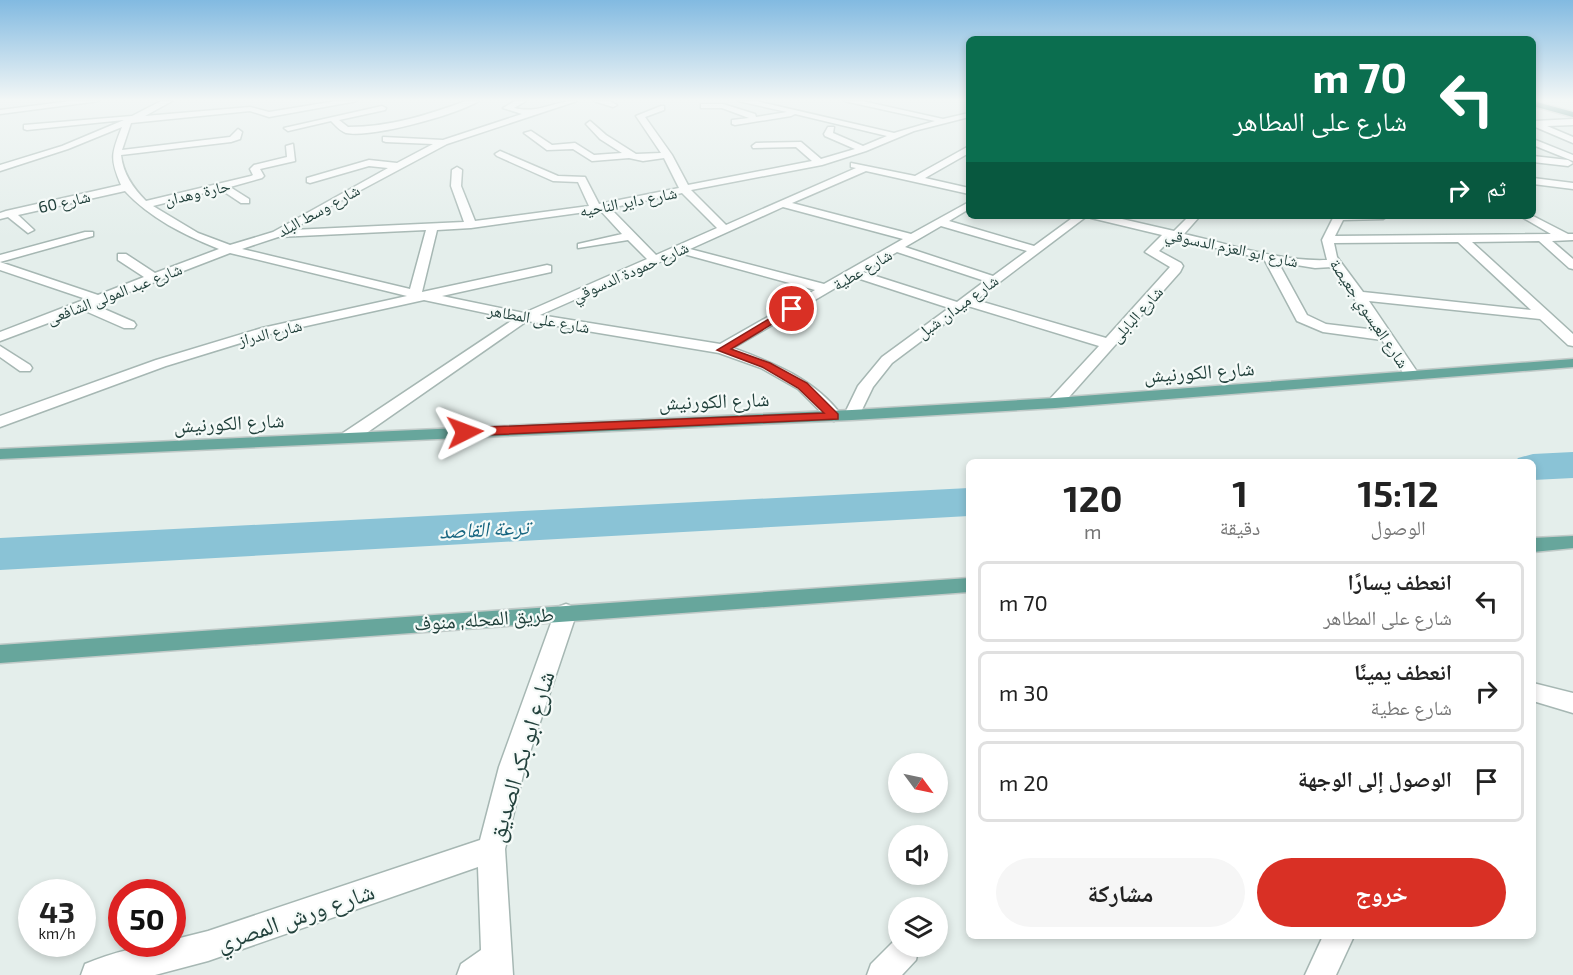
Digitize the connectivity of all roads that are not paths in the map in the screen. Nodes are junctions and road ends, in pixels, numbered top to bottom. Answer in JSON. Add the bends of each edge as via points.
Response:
{"nodes":[{"id":1,"x":69,"y":146,"type":"edge"},
{"id":2,"x":125,"y":146,"type":"edge"},
{"id":3,"x":194,"y":146,"type":"edge"},
{"id":4,"x":290,"y":146,"type":"dead end"},
{"id":5,"x":435,"y":146,"type":"edge"},
{"id":6,"x":547,"y":146,"type":"edge"},
{"id":7,"x":568,"y":146,"type":"edge"},
{"id":8,"x":576,"y":146,"type":"edge"},
{"id":9,"x":618,"y":146,"type":"edge"},
{"id":10,"x":661,"y":146,"type":"edge"},
{"id":11,"x":801,"y":146,"type":"edge"},
{"id":12,"x":858,"y":146,"type":"edge"},
{"id":13,"x":869,"y":146,"type":"edge"},
{"id":14,"x":1544,"y":146,"type":"edge"},
{"id":15,"x":864,"y":149,"type":"junction"},
{"id":16,"x":966,"y":151,"type":"edge"},
{"id":17,"x":500,"y":154,"type":"dead end"},
{"id":18,"x":632,"y":155,"type":"junction"},
{"id":19,"x":667,"y":155,"type":"junction"},
{"id":20,"x":1573,"y":158,"type":"edge"},
{"id":21,"x":1536,"y":159,"type":"edge"},
{"id":22,"x":120,"y":160,"type":"junction"},
{"id":23,"x":824,"y":161,"type":"junction"},
{"id":24,"x":1573,"y":163,"type":"edge"},
{"id":25,"x":398,"y":166,"type":"junction"},
{"id":26,"x":0,"y":168,"type":"edge"},
{"id":27,"x":864,"y":168,"type":"junction"},
{"id":28,"x":457,"y":170,"type":"dead end"},
{"id":29,"x":916,"y":179,"type":"junction"},
{"id":30,"x":310,"y":180,"type":"dead end"},
{"id":31,"x":1536,"y":181,"type":"edge"},
{"id":32,"x":222,"y":186,"type":"junction"},
{"id":33,"x":1573,"y":186,"type":"edge"},
{"id":34,"x":127,"y":187,"type":"junction"},
{"id":35,"x":685,"y":190,"type":"junction"},
{"id":36,"x":966,"y":190,"type":"edge"},
{"id":37,"x":245,"y":201,"type":"dead end"},
{"id":38,"x":782,"y":204,"type":"junction"},
{"id":39,"x":144,"y":205,"type":"junction"},
{"id":40,"x":599,"y":207,"type":"junction"},
{"id":41,"x":966,"y":207,"type":"edge"},
{"id":42,"x":5,"y":214,"type":"edge"},
{"id":43,"x":1078,"y":219,"type":"edge"},
{"id":44,"x":1107,"y":219,"type":"edge"},
{"id":45,"x":1192,"y":219,"type":"edge"},
{"id":46,"x":1338,"y":219,"type":"edge"},
{"id":47,"x":1531,"y":219,"type":"edge"},
{"id":48,"x":941,"y":222,"type":"junction"},
{"id":49,"x":471,"y":225,"type":"junction"},
{"id":50,"x":432,"y":227,"type":"junction"},
{"id":51,"x":724,"y":229,"type":"junction"},
{"id":52,"x":28,"y":230,"type":"dead end"},
{"id":53,"x":88,"y":234,"type":"dead end"},
{"id":54,"x":277,"y":234,"type":"junction"},
{"id":55,"x":1173,"y":235,"type":"junction"},
{"id":56,"x":630,"y":236,"type":"junction"},
{"id":57,"x":1541,"y":237,"type":"junction"},
{"id":58,"x":1569,"y":237,"type":"edge"},
{"id":59,"x":914,"y":238,"type":"junction"},
{"id":60,"x":1461,"y":238,"type":"junction"},
{"id":61,"x":1328,"y":240,"type":"junction"},
{"id":62,"x":582,"y":246,"type":"dead end"},
{"id":63,"x":897,"y":248,"type":"junction"},
{"id":64,"x":229,"y":249,"type":"junction"},
{"id":65,"x":678,"y":249,"type":"junction"},
{"id":66,"x":1035,"y":250,"type":"junction"},
{"id":67,"x":122,"y":257,"type":"dead end"},
{"id":68,"x":1269,"y":257,"type":"junction"},
{"id":69,"x":0,"y":259,"type":"edge"},
{"id":70,"x":655,"y":260,"type":"junction"},
{"id":71,"x":1335,"y":263,"type":"junction"},
{"id":72,"x":1573,"y":265,"type":"edge"},
{"id":73,"x":0,"y":266,"type":"edge"},
{"id":74,"x":547,"y":269,"type":"dead end"},
{"id":75,"x":20,"y":273,"type":"junction"},
{"id":76,"x":854,"y":273,"type":"junction"},
{"id":77,"x":154,"y":278,"type":"junction"},
{"id":78,"x":0,"y":279,"type":"edge"},
{"id":79,"x":994,"y":280,"type":"junction"},
{"id":80,"x":827,"y":289,"type":"junction"},
{"id":81,"x":419,"y":295,"type":"junction"},
{"id":82,"x":1359,"y":296,"type":"junction"},
{"id":83,"x":98,"y":299,"type":"junction"},
{"id":84,"x":84,"y":304,"type":"junction"},
{"id":85,"x":960,"y":304,"type":"junction"},
{"id":86,"x":1543,"y":315,"type":"junction"},
{"id":87,"x":525,"y":317,"type":"junction"},
{"id":88,"x":129,"y":325,"type":"dead end"},
{"id":89,"x":1387,"y":336,"type":"junction"},
{"id":90,"x":0,"y":337,"type":"edge"},
{"id":91,"x":1573,"y":342,"type":"edge"},
{"id":92,"x":1109,"y":344,"type":"junction"},
{"id":93,"x":0,"y":350,"type":"edge"},
{"id":94,"x":722,"y":350,"type":"junction"},
{"id":95,"x":1573,"y":363,"type":"edge"},
{"id":96,"x":25,"y":368,"type":"dead end"},
{"id":97,"x":1412,"y":376,"type":"junction"},
{"id":98,"x":1055,"y":403,"type":"junction"},
{"id":99,"x":852,"y":415,"type":"junction"},
{"id":100,"x":834,"y":416,"type":"junction"},
{"id":101,"x":0,"y":422,"type":"edge"},
{"id":102,"x":349,"y":437,"type":"junction"},
{"id":103,"x":0,"y":454,"type":"edge"},
{"id":104,"x":1573,"y":542,"type":"edge"},
{"id":105,"x":1536,"y":545,"type":"edge"},
{"id":106,"x":966,"y":585,"type":"edge"},
{"id":107,"x":566,"y":612,"type":"junction"},
{"id":108,"x":0,"y":654,"type":"edge"},
{"id":109,"x":1536,"y":694,"type":"edge"},
{"id":110,"x":1573,"y":703,"type":"edge"},
{"id":111,"x":491,"y":849,"type":"junction"},
{"id":112,"x":1338,"y":939,"type":"edge"},
{"id":113,"x":898,"y":957,"type":"edge"},
{"id":114,"x":498,"y":966,"type":"edge"},
{"id":115,"x":96,"y":975,"type":"edge"},
{"id":116,"x":472,"y":975,"type":"edge"},
{"id":117,"x":882,"y":975,"type":"edge"},
{"id":118,"x":1320,"y":975,"type":"edge"}],
"edges":[{"from":1,"to":26,"type":"street"},
{"from":2,"to":22,"type":"street"},
{"from":3,"to":22,"type":"street"},
{"from":4,"to":32,"type":"street","name":"حارة وهدان","via":[[290,161],[257,167],[258,177]]},
{"from":5,"to":25,"type":"street","name":"شارع وسط البلد"},
{"from":6,"to":7,"type":"street"},
{"from":8,"to":18,"type":"street","via":[[592,158]]},
{"from":9,"to":18,"type":"street"},
{"from":10,"to":19,"type":"street"},
{"from":11,"to":23,"type":"street"},
{"from":12,"to":15,"type":"street"},
{"from":13,"to":15,"type":"street","name":"شارع داير الناحيه"},
{"from":14,"to":20,"type":"street"},
{"from":15,"to":23,"type":"street","name":"شارع داير الناحيه"},
{"from":16,"to":29,"type":"street"},
{"from":17,"to":40,"type":"street","via":[[556,179],[582,180]]},
{"from":18,"to":19,"type":"street"},
{"from":19,"to":35,"type":"street"},
{"from":21,"to":24,"type":"street"},
{"from":22,"to":34,"type":"street"},
{"from":23,"to":27,"type":"street"},
{"from":23,"to":35,"type":"street","name":"شارع داير الناحيه"},
{"from":25,"to":30,"type":"street","via":[[369,163]]},
{"from":25,"to":54,"type":"street","name":"شارع وسط البلد"},
{"from":27,"to":29,"type":"street"},
{"from":27,"to":38,"type":"street","name":"شارع حمودة الدسوقي"},
{"from":28,"to":49,"type":"street","via":[[456,186]]},
{"from":29,"to":36,"type":"street"},
{"from":31,"to":33,"type":"street"},
{"from":32,"to":37,"type":"street"},
{"from":32,"to":39,"type":"street","name":"حارة وهدان"},
{"from":34,"to":39,"type":"street"},
{"from":34,"to":42,"type":"street","name":"شارع 60"},
{"from":35,"to":40,"type":"street","name":"شارع داير الناحيه"},
{"from":35,"to":51,"type":"street"},
{"from":38,"to":51,"type":"street","name":"شارع حمودة الدسوقي"},
{"from":38,"to":59,"type":"street"},
{"from":39,"to":64,"type":"street","via":[[194,235]]},
{"from":40,"to":49,"type":"street","name":"شارع داير الناحيه"},
{"from":40,"to":56,"type":"street"},
{"from":41,"to":48,"type":"street","name":"شارع عطية"},
{"from":42,"to":52,"type":"street"},
{"from":43,"to":66,"type":"street","name":"شارع ميدان شبل"},
{"from":44,"to":55,"type":"street","name":"شارع ابو العزم الدسوقي"},
{"from":45,"to":55,"type":"street"},
{"from":46,"to":61,"type":"street","name":"شارع العيسوي جعيصة"},
{"from":47,"to":58,"type":"street"},
{"from":48,"to":59,"type":"street","name":"شارع عطية"},
{"from":48,"to":66,"type":"street"},
{"from":49,"to":50,"type":"street","name":"شارع داير الناحيه"},
{"from":50,"to":54,"type":"street","name":"شارع داير الناحيه"},
{"from":50,"to":81,"type":"street"},
{"from":51,"to":65,"type":"street","name":"شارع حمودة الدسوقي"},
{"from":53,"to":69,"type":"street"},
{"from":54,"to":64,"type":"street","name":"شارع وسط البلد"},
{"from":55,"to":68,"type":"street","name":"شارع ابو العزم الدسوقي"},
{"from":55,"to":92,"type":"street","name":"شارع البابلى","via":[[1151,252],[1174,263],[1176,269]]},
{"from":56,"to":62,"type":"street"},
{"from":56,"to":70,"type":"street"},
{"from":57,"to":58,"type":"street"},
{"from":57,"to":60,"type":"street"},
{"from":57,"to":72,"type":"street"},
{"from":59,"to":63,"type":"street","name":"شارع عطية"},
{"from":60,"to":61,"type":"street"},
{"from":60,"to":86,"type":"street"},
{"from":61,"to":71,"type":"street","name":"شارع العيسوي جعيصة"},
{"from":63,"to":76,"type":"street","name":"شارع عطية"},
{"from":63,"to":79,"type":"street"},
{"from":64,"to":77,"type":"street","name":"شارع عبد المولى الشافعى"},
{"from":64,"to":81,"type":"street","name":"شارع على المطاهر"},
{"from":65,"to":70,"type":"street","name":"شارع حمودة الدسوقي"},
{"from":65,"to":80,"type":"street"},
{"from":66,"to":79,"type":"street","name":"شارع ميدان شبل"},
{"from":67,"to":77,"type":"street"},
{"from":68,"to":71,"type":"street","name":"شارع ابو العزم الدسوقي"},
{"from":68,"to":89,"type":"street","via":[[1302,318],[1323,328]]},
{"from":70,"to":87,"type":"street","name":"شارع حمودة الدسوقي"},
{"from":71,"to":82,"type":"street","name":"شارع العيسوي جعيصة"},
{"from":73,"to":75,"type":"street"},
{"from":74,"to":81,"type":"street","name":"شارع الدراز"},
{"from":75,"to":78,"type":"street"},
{"from":75,"to":83,"type":"street"},
{"from":76,"to":80,"type":"street","name":"شارع عطية"},
{"from":76,"to":85,"type":"street"},
{"from":77,"to":83,"type":"street","name":"شارع عبد المولى الشافعى"},
{"from":79,"to":85,"type":"street","name":"شارع ميدان شبل"},
{"from":80,"to":94,"type":"street","name":"شارع عطية"},
{"from":81,"to":87,"type":"street","name":"شارع على المطاهر"},
{"from":81,"to":101,"type":"street","name":"شارع الدراز","via":[[215,346]]},
{"from":82,"to":86,"type":"street"},
{"from":82,"to":89,"type":"street","name":"شارع العيسوي جعيصة"},
{"from":83,"to":84,"type":"street","name":"شارع عبد المولى الشافعى"},
{"from":84,"to":88,"type":"street"},
{"from":84,"to":90,"type":"street","name":"شارع عبد المولى الشافعى"},
{"from":85,"to":92,"type":"street"},
{"from":85,"to":99,"type":"street","name":"شارع ميدان شبل","via":[[887,360],[866,386]]},
{"from":86,"to":91,"type":"street"},
{"from":87,"to":94,"type":"street","name":"شارع على المطاهر"},
{"from":87,"to":102,"type":"street","name":"شارع حمودة الدسوقي"},
{"from":89,"to":97,"type":"street","name":"شارع العيسوي جعيصة"},
{"from":92,"to":98,"type":"street","name":"شارع البابلى"},
{"from":93,"to":96,"type":"street"},
{"from":94,"to":100,"type":"street","name":"شارع على المطاهر","via":[[766,365],[802,386]]},
{"from":95,"to":97,"type":"main road","name":"شارع الكورنيش"},
{"from":97,"to":98,"type":"main road","name":"شارع الكورنيش"},
{"from":98,"to":99,"type":"main road","name":"شارع الكورنيش"},
{"from":99,"to":100,"type":"main road","name":"شارع الكورنيش"},
{"from":100,"to":102,"type":"main road","name":"شارع الكورنيش"},
{"from":102,"to":103,"type":"main road","name":"شارع الكورنيش"},
{"from":104,"to":105,"type":"main road"},
{"from":106,"to":107,"type":"main road","name":"طريق المحله, منوف"},
{"from":107,"to":108,"type":"main road","name":"طريق المحله, منوف"},
{"from":107,"to":111,"type":"street","name":"شارع ابو بكر الصديق","via":[[512,767]]},
{"from":109,"to":110,"type":"street"},
{"from":111,"to":114,"type":"street","name":"شارع ابو بكر الصديق"},
{"from":111,"to":115,"type":"street","name":"شارع ورش المصري","via":[[208,946]]},
{"from":112,"to":118,"type":"street"},
{"from":113,"to":117,"type":"street"},
{"from":114,"to":116,"type":"street"}]}
